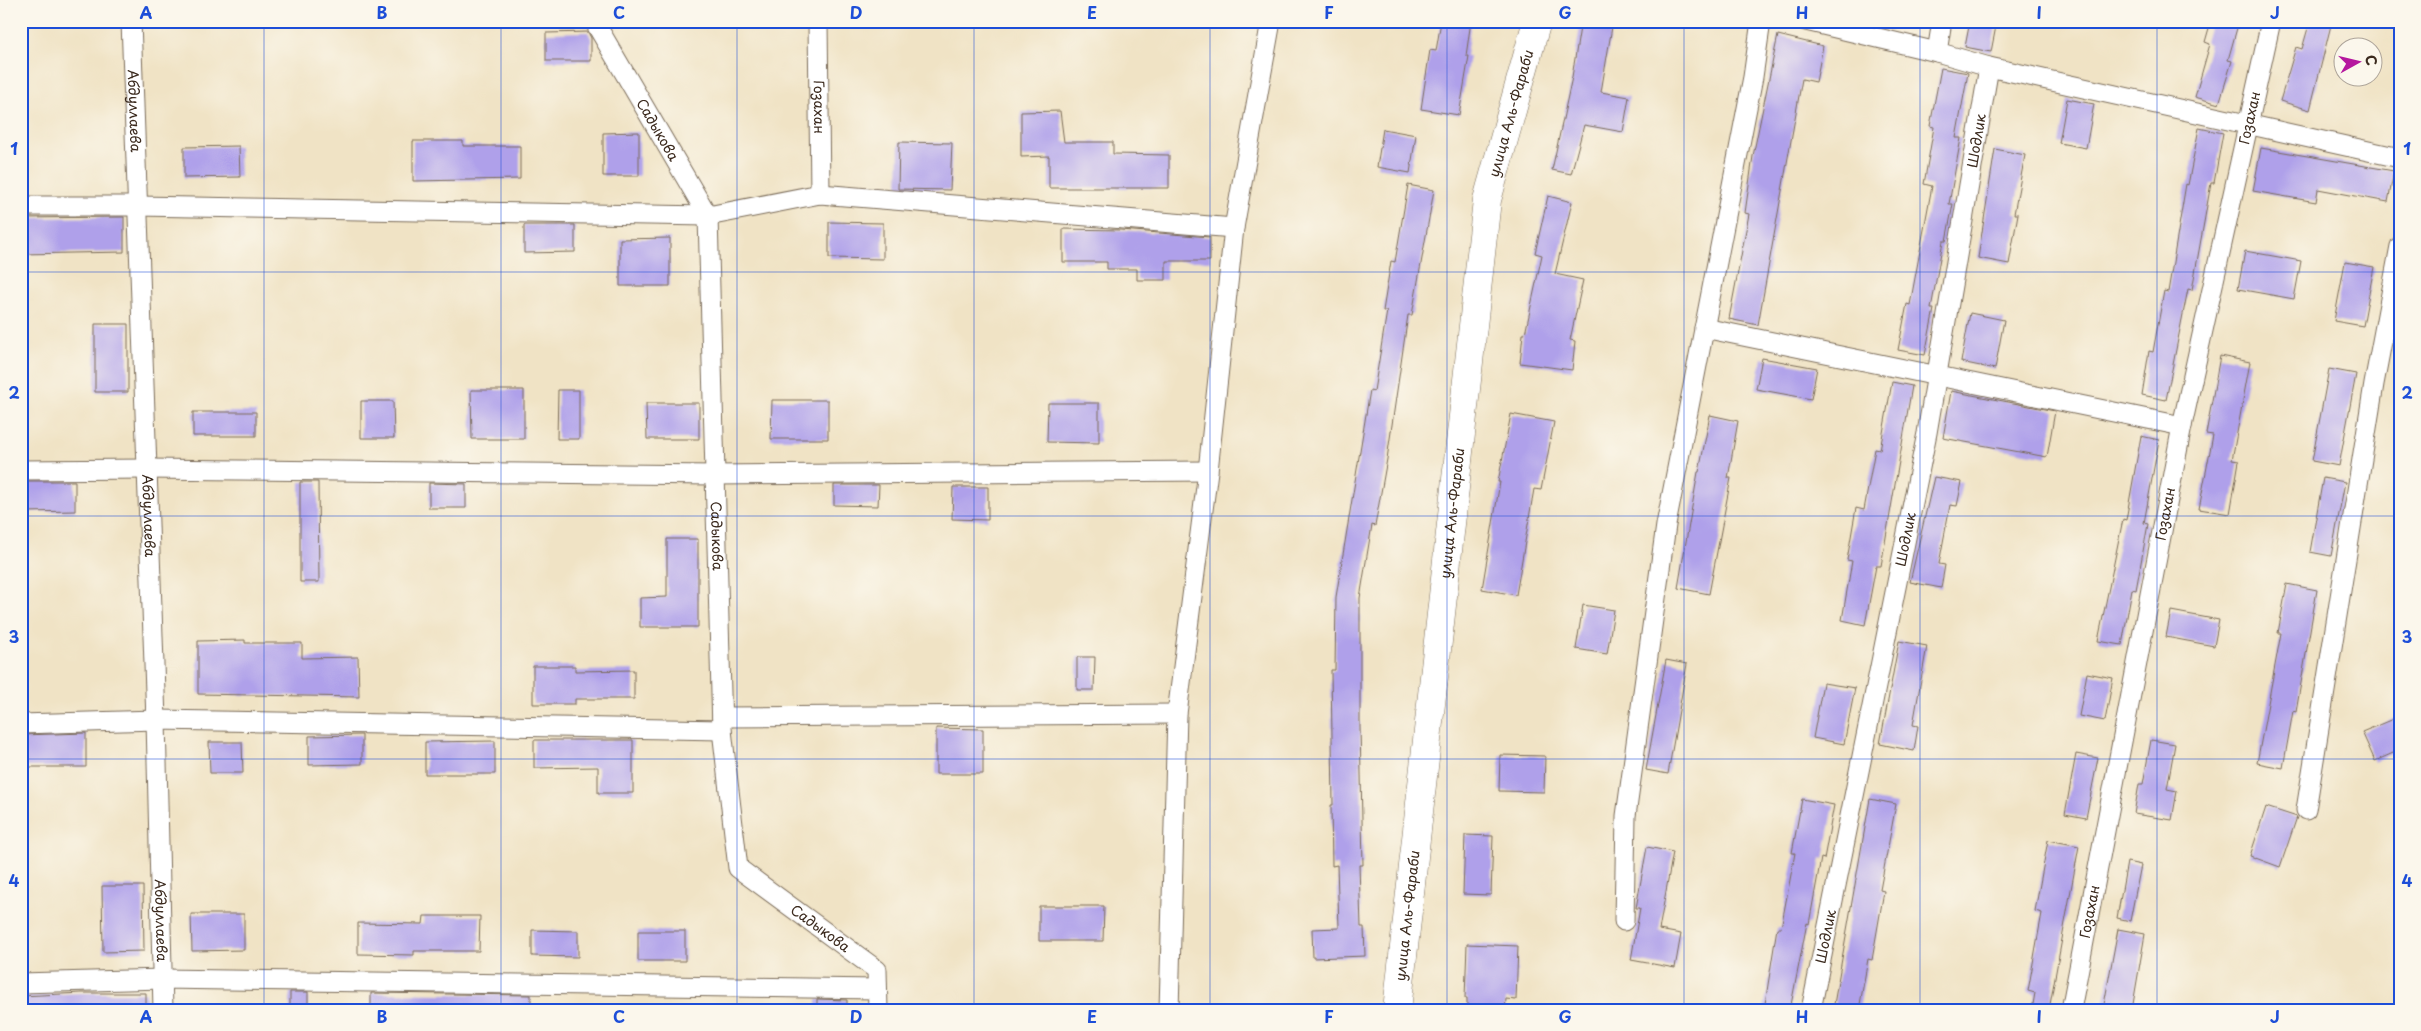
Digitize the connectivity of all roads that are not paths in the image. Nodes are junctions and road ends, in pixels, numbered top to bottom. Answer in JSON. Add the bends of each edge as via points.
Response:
{"nodes":[{"id":1,"x":131,"y":21,"type":"edge"},
{"id":2,"x":594,"y":21,"type":"edge"},
{"id":3,"x":818,"y":21,"type":"edge"},
{"id":4,"x":1271,"y":21,"type":"edge"},
{"id":5,"x":1537,"y":21,"type":"edge"},
{"id":6,"x":1761,"y":21,"type":"edge"},
{"id":7,"x":1806,"y":21,"type":"edge"},
{"id":8,"x":1942,"y":21,"type":"edge"},
{"id":9,"x":2271,"y":21,"type":"edge"},
{"id":10,"x":1937,"y":52,"type":"junction"},
{"id":11,"x":1989,"y":67,"type":"junction"},
{"id":12,"x":2248,"y":126,"type":"junction"},
{"id":13,"x":2400,"y":158,"type":"edge"},
{"id":14,"x":820,"y":194,"type":"junction"},
{"id":15,"x":21,"y":206,"type":"edge"},
{"id":16,"x":138,"y":206,"type":"junction"},
{"id":17,"x":708,"y":216,"type":"junction"},
{"id":18,"x":1234,"y":228,"type":"junction"},
{"id":19,"x":2400,"y":246,"type":"edge"},
{"id":20,"x":1704,"y":328,"type":"junction"},
{"id":21,"x":1937,"y":375,"type":"junction"},
{"id":22,"x":2182,"y":426,"type":"junction"},
{"id":23,"x":147,"y":469,"type":"junction"},
{"id":24,"x":21,"y":470,"type":"edge"},
{"id":25,"x":1208,"y":471,"type":"junction"},
{"id":26,"x":715,"y":474,"type":"junction"},
{"id":27,"x":1177,"y":714,"type":"junction"},
{"id":28,"x":156,"y":720,"type":"junction"},
{"id":29,"x":21,"y":724,"type":"edge"},
{"id":30,"x":722,"y":724,"type":"junction"},
{"id":31,"x":2306,"y":810,"type":"dead end"},
{"id":32,"x":1624,"y":921,"type":"dead end"},
{"id":33,"x":162,"y":980,"type":"junction"},
{"id":34,"x":21,"y":983,"type":"edge"},
{"id":35,"x":878,"y":989,"type":"junction"},
{"id":36,"x":163,"y":1010,"type":"edge"},
{"id":37,"x":878,"y":1010,"type":"edge"},
{"id":38,"x":1169,"y":1010,"type":"edge"},
{"id":39,"x":1396,"y":1010,"type":"edge"},
{"id":40,"x":1811,"y":1010,"type":"edge"},
{"id":41,"x":2072,"y":1010,"type":"edge"}],
"edges":[{"from":1,"to":16,"type":"street","name":"Абдуллаева"},
{"from":2,"to":17,"type":"street","name":"Садыкова"},
{"from":3,"to":14,"type":"street","name":"Гозахан"},
{"from":4,"to":18,"type":"street"},
{"from":5,"to":39,"type":"main road","name":"улица Аль-Фараби","via":[[1487,200]]},
{"from":6,"to":20,"type":"street"},
{"from":7,"to":10,"type":"street"},
{"from":8,"to":10,"type":"street"},
{"from":9,"to":12,"type":"street","name":"Гозахан"},
{"from":10,"to":11,"type":"street"},
{"from":11,"to":12,"type":"street"},
{"from":11,"to":21,"type":"street","name":"Шодлик"},
{"from":12,"to":13,"type":"street"},
{"from":12,"to":22,"type":"street","name":"Гозахан"},
{"from":14,"to":17,"type":"street"},
{"from":14,"to":18,"type":"street"},
{"from":15,"to":16,"type":"street"},
{"from":16,"to":17,"type":"street"},
{"from":16,"to":23,"type":"street","name":"Абдуллаева"},
{"from":17,"to":26,"type":"street","name":"Садыкова"},
{"from":18,"to":25,"type":"street"},
{"from":19,"to":31,"type":"street","via":[[2372,394]]},
{"from":20,"to":21,"type":"street"},
{"from":20,"to":32,"type":"street","via":[[1666,525],[1626,816]]},
{"from":21,"to":22,"type":"street"},
{"from":21,"to":40,"type":"street","name":"Шодлик"},
{"from":22,"to":41,"type":"street","name":"Гозахан"},
{"from":23,"to":24,"type":"street"},
{"from":23,"to":26,"type":"street"},
{"from":23,"to":28,"type":"street","name":"Абдуллаева"},
{"from":25,"to":26,"type":"street"},
{"from":25,"to":27,"type":"street"},
{"from":26,"to":30,"type":"street","name":"Садыкова"},
{"from":27,"to":30,"type":"street"},
{"from":27,"to":38,"type":"street"},
{"from":28,"to":29,"type":"street"},
{"from":28,"to":30,"type":"street"},
{"from":28,"to":33,"type":"street","name":"Абдуллаева"},
{"from":30,"to":35,"type":"street","name":"Садыкова","via":[[738,868],[878,970]]},
{"from":33,"to":34,"type":"street"},
{"from":33,"to":35,"type":"street"},
{"from":33,"to":36,"type":"street","name":"Абдуллаева"},
{"from":35,"to":37,"type":"street","name":"Садыкова"}]}
